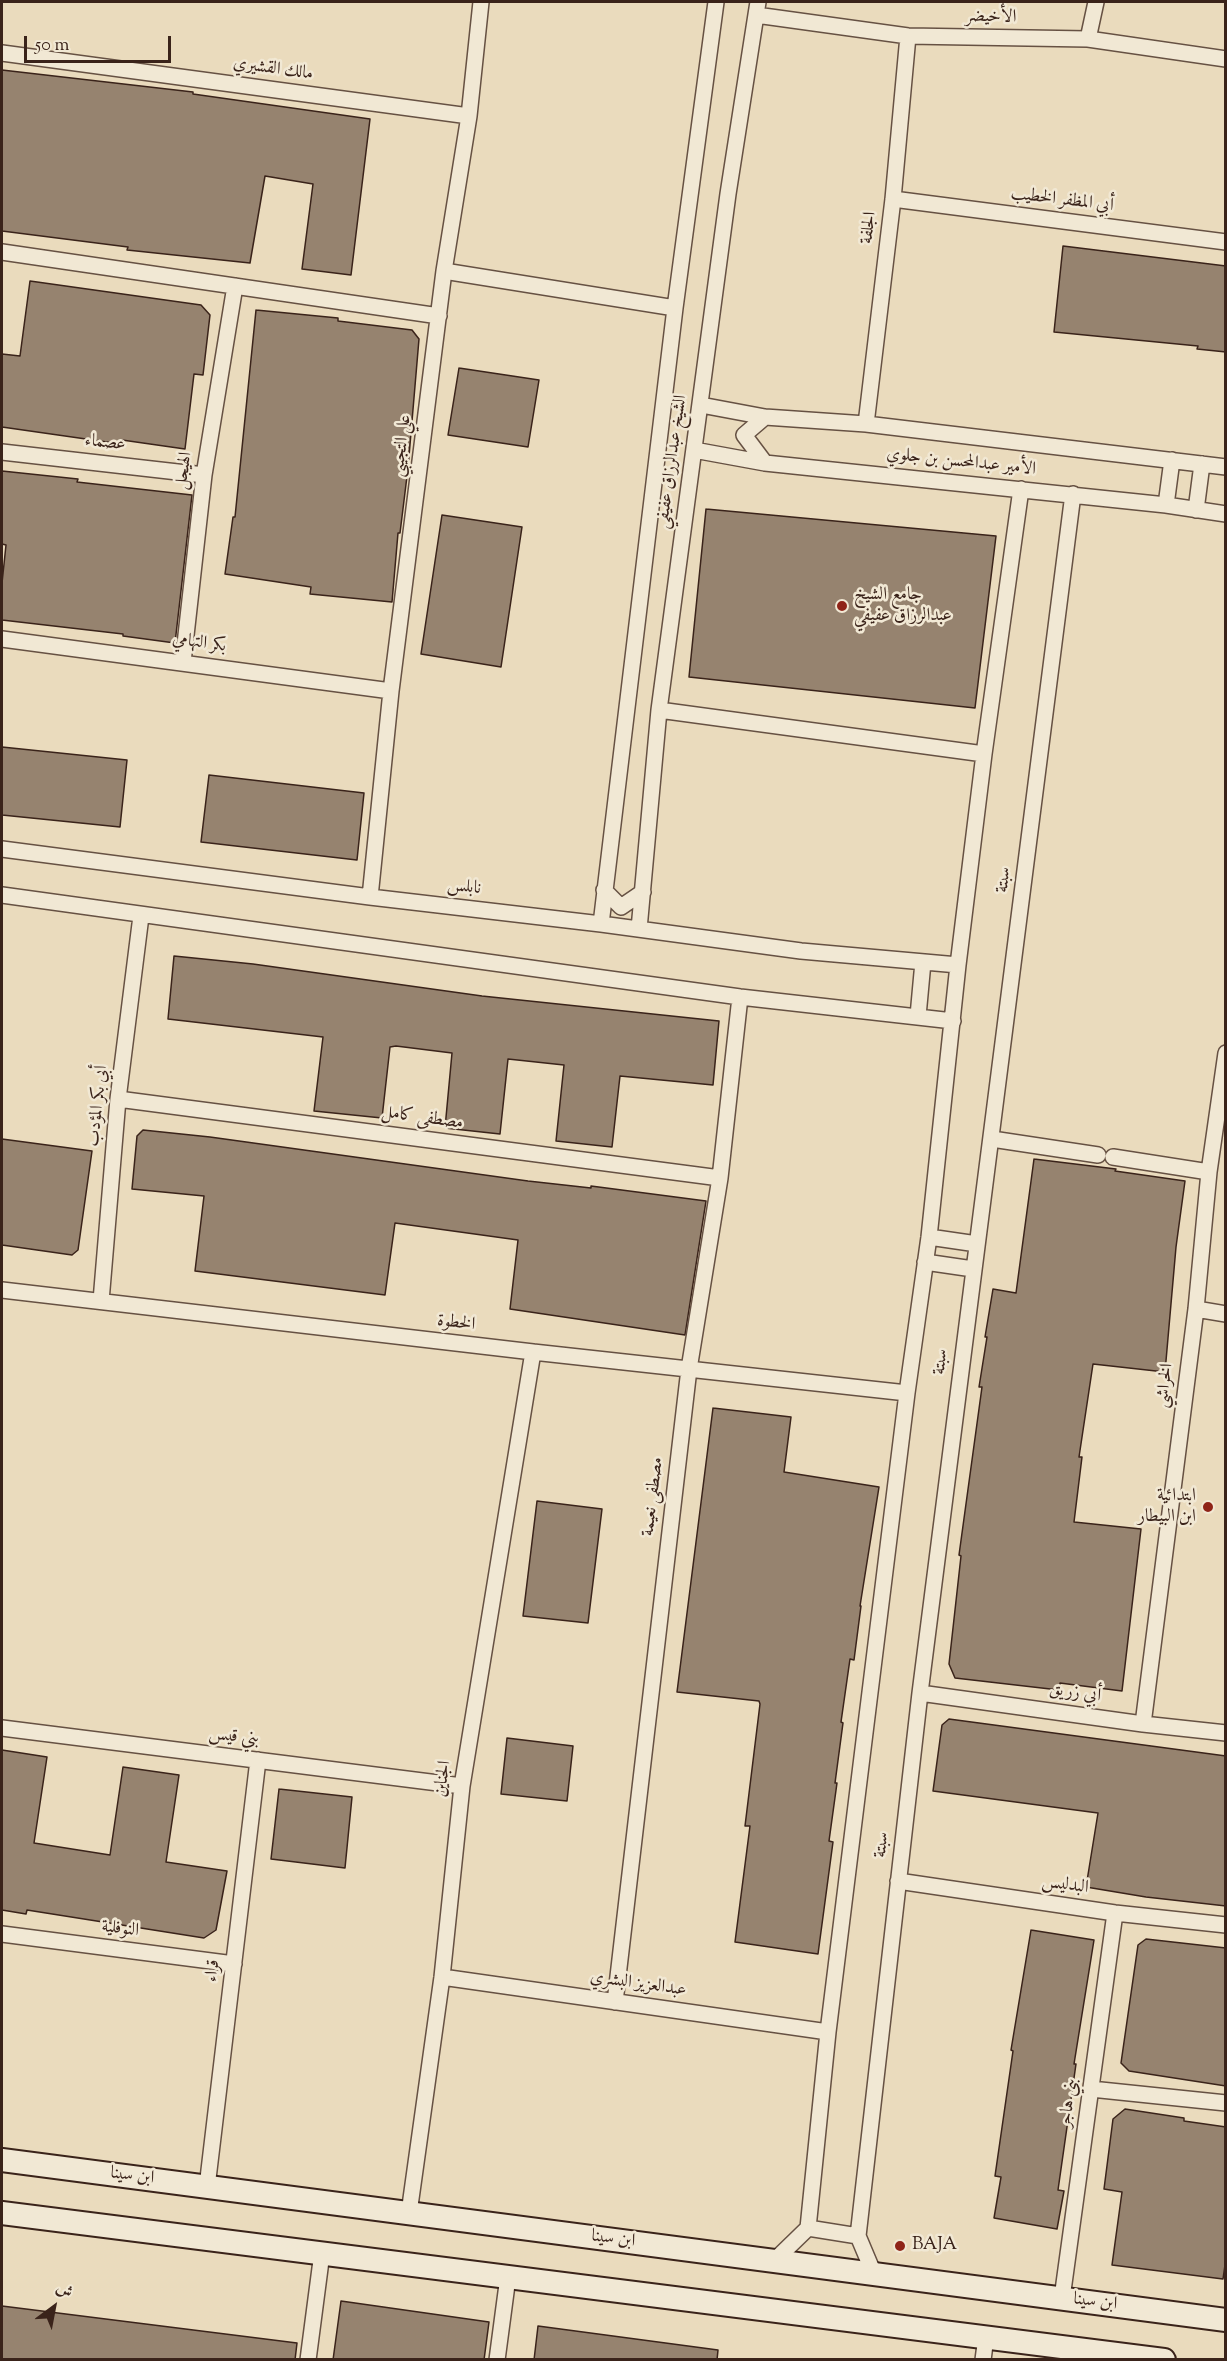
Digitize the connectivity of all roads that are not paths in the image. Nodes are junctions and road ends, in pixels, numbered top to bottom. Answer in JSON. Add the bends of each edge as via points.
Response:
{"nodes":[{"id":1,"x":481,"y":2,"type":"edge"},
{"id":2,"x":716,"y":2,"type":"edge"},
{"id":3,"x":1096,"y":2,"type":"edge"},
{"id":4,"x":757,"y":8,"type":"edge"},
{"id":5,"x":908,"y":36,"type":"junction"},
{"id":6,"x":1088,"y":39,"type":"junction"},
{"id":7,"x":2,"y":53,"type":"edge"},
{"id":8,"x":1226,"y":59,"type":"edge"},
{"id":9,"x":469,"y":116,"type":"junction"},
{"id":10,"x":893,"y":199,"type":"junction"},
{"id":11,"x":1226,"y":242,"type":"edge"},
{"id":12,"x":2,"y":252,"type":"edge"},
{"id":13,"x":444,"y":271,"type":"junction"},
{"id":14,"x":235,"y":286,"type":"junction"},
{"id":15,"x":675,"y":308,"type":"junction"},
{"id":16,"x":439,"y":316,"type":"junction"},
{"id":17,"x":701,"y":405,"type":"junction"},
{"id":18,"x":765,"y":417,"type":"junction"},
{"id":19,"x":866,"y":424,"type":"junction"},
{"id":20,"x":694,"y":450,"type":"junction"},
{"id":21,"x":2,"y":452,"type":"edge"},
{"id":22,"x":1172,"y":460,"type":"junction"},
{"id":23,"x":765,"y":463,"type":"junction"},
{"id":24,"x":1202,"y":464,"type":"junction"},
{"id":25,"x":1226,"y":466,"type":"edge"},
{"id":26,"x":204,"y":475,"type":"junction"},
{"id":27,"x":1022,"y":489,"type":"junction"},
{"id":28,"x":1072,"y":494,"type":"junction"},
{"id":29,"x":1166,"y":505,"type":"junction"},
{"id":30,"x":1196,"y":510,"type":"junction"},
{"id":31,"x":1226,"y":514,"type":"edge"},
{"id":32,"x":2,"y":639,"type":"edge"},
{"id":33,"x":183,"y":662,"type":"junction"},
{"id":34,"x":391,"y":691,"type":"junction"},
{"id":35,"x":659,"y":710,"type":"junction"},
{"id":36,"x":984,"y":754,"type":"junction"},
{"id":37,"x":2,"y":849,"type":"edge"},
{"id":38,"x":604,"y":890,"type":"junction"},
{"id":39,"x":643,"y":892,"type":"junction"},
{"id":40,"x":2,"y":895,"type":"edge"},
{"id":41,"x":370,"y":897,"type":"junction"},
{"id":42,"x":141,"y":916,"type":"junction"},
{"id":43,"x":601,"y":924,"type":"junction"},
{"id":44,"x":639,"y":929,"type":"junction"},
{"id":45,"x":922,"y":962,"type":"junction"},
{"id":46,"x":958,"y":965,"type":"junction"},
{"id":47,"x":740,"y":997,"type":"junction"},
{"id":48,"x":918,"y":1016,"type":"junction"},
{"id":49,"x":953,"y":1021,"type":"junction"},
{"id":50,"x":1226,"y":1053,"type":"edge"},
{"id":51,"x":118,"y":1099,"type":"junction"},
{"id":52,"x":1223,"y":1101,"type":"edge"},
{"id":53,"x":992,"y":1139,"type":"junction"},
{"id":54,"x":1209,"y":1172,"type":"junction"},
{"id":55,"x":720,"y":1178,"type":"junction"},
{"id":56,"x":929,"y":1237,"type":"junction"},
{"id":57,"x":977,"y":1244,"type":"junction"},
{"id":58,"x":925,"y":1262,"type":"junction"},
{"id":59,"x":974,"y":1269,"type":"junction"},
{"id":60,"x":2,"y":1290,"type":"edge"},
{"id":61,"x":101,"y":1301,"type":"junction"},
{"id":62,"x":1196,"y":1309,"type":"junction"},
{"id":63,"x":1226,"y":1314,"type":"edge"},
{"id":64,"x":533,"y":1352,"type":"junction"},
{"id":65,"x":689,"y":1369,"type":"junction"},
{"id":66,"x":907,"y":1393,"type":"junction"},
{"id":67,"x":920,"y":1693,"type":"junction"},
{"id":68,"x":1143,"y":1724,"type":"junction"},
{"id":69,"x":2,"y":1728,"type":"edge"},
{"id":70,"x":1226,"y":1733,"type":"edge"},
{"id":71,"x":258,"y":1760,"type":"junction"},
{"id":72,"x":462,"y":1786,"type":"junction"},
{"id":73,"x":898,"y":1881,"type":"junction"},
{"id":74,"x":1115,"y":1913,"type":"junction"},
{"id":75,"x":1226,"y":1925,"type":"edge"},
{"id":76,"x":2,"y":1934,"type":"edge"},
{"id":77,"x":234,"y":1964,"type":"junction"},
{"id":78,"x":441,"y":1977,"type":"junction"},
{"id":79,"x":615,"y":2002,"type":"junction"},
{"id":80,"x":828,"y":2032,"type":"junction"},
{"id":81,"x":1091,"y":2089,"type":"junction"},
{"id":82,"x":1226,"y":2103,"type":"edge"},
{"id":83,"x":2,"y":2160,"type":"edge"},
{"id":84,"x":207,"y":2187,"type":"junction"},
{"id":85,"x":2,"y":2213,"type":"edge"},
{"id":86,"x":409,"y":2213,"type":"junction"},
{"id":87,"x":808,"y":2228,"type":"junction"},
{"id":88,"x":858,"y":2236,"type":"junction"},
{"id":89,"x":322,"y":2253,"type":"junction"},
{"id":90,"x":774,"y":2261,"type":"junction"},
{"id":91,"x":874,"y":2274,"type":"junction"},
{"id":92,"x":508,"y":2277,"type":"junction"},
{"id":93,"x":1062,"y":2298,"type":"junction"},
{"id":94,"x":1226,"y":2320,"type":"edge"},
{"id":95,"x":986,"y":2337,"type":"junction"},
{"id":96,"x":308,"y":2360,"type":"edge"},
{"id":97,"x":497,"y":2360,"type":"edge"},
{"id":98,"x":984,"y":2360,"type":"edge"},
{"id":99,"x":1164,"y":2360,"type":"edge"}],
"edges":[{"from":1,"to":9,"type":"street","name":"علي التجيبي"},
{"from":2,"to":15,"type":"street","name":"الشيخ عبدالرزاق عفيفي"},
{"from":3,"to":6,"type":"street"},
{"from":4,"to":5,"type":"street","name":"الأخيضر"},
{"from":4,"to":17,"type":"street","name":"الشيخ عبدالرزاق عفيفي"},
{"from":5,"to":6,"type":"street","name":"الأخيضر"},
{"from":5,"to":10,"type":"street","name":"الجلفة"},
{"from":6,"to":8,"type":"street","name":"الأخيضر"},
{"from":7,"to":9,"type":"street","name":"مالك القشيري"},
{"from":9,"to":13,"type":"street","name":"علي التجيبي"},
{"from":10,"to":11,"type":"street","name":"أبي المظفر الخطيب"},
{"from":10,"to":19,"type":"street","name":"الجلفة"},
{"from":12,"to":14,"type":"street"},
{"from":13,"to":15,"type":"street"},
{"from":13,"to":16,"type":"street","name":"علي التجيبي"},
{"from":14,"to":16,"type":"street"},
{"from":14,"to":26,"type":"street","name":"الهيجل"},
{"from":15,"to":38,"type":"street","name":"الشيخ عبدالرزاق عفيفي"},
{"from":16,"to":34,"type":"street","name":"علي التجيبي"},
{"from":17,"to":18,"type":"street","name":"الأمير عبدالمحسن بن جلوي"},
{"from":17,"to":20,"type":"street","name":"الشيخ عبدالرزاق عفيفي"},
{"from":18,"to":19,"type":"street","name":"الأمير عبدالمحسن بن جلوي"},
{"from":18,"to":23,"type":"street","via":[[744,435]]},
{"from":19,"to":22,"type":"street","name":"الأمير عبدالمحسن بن جلوي"},
{"from":20,"to":23,"type":"street","name":"الأمير عبدالمحسن بن جلوي"},
{"from":20,"to":35,"type":"street","name":"الشيخ عبدالرزاق عفيفي"},
{"from":21,"to":26,"type":"street","name":"عصماء"},
{"from":22,"to":24,"type":"street","name":"الأمير عبدالمحسن بن جلوي"},
{"from":22,"to":29,"type":"street"},
{"from":23,"to":27,"type":"street","name":"الأمير عبدالمحسن بن جلوي"},
{"from":24,"to":25,"type":"street","name":"الأمير عبدالمحسن بن جلوي"},
{"from":24,"to":30,"type":"street"},
{"from":26,"to":33,"type":"street","name":"الهيجل"},
{"from":27,"to":28,"type":"street","name":"الأمير عبدالمحسن بن جلوي"},
{"from":27,"to":36,"type":"street","name":"سبتة"},
{"from":28,"to":29,"type":"street","name":"الأمير عبدالمحسن بن جلوي"},
{"from":28,"to":53,"type":"street","name":"سبتة"},
{"from":29,"to":30,"type":"street","name":"الأمير عبدالمحسن بن جلوي"},
{"from":30,"to":31,"type":"street","name":"الأمير عبدالمحسن بن جلوي"},
{"from":32,"to":33,"type":"street","name":"بكر التهامي"},
{"from":33,"to":34,"type":"street","name":"بكر التهامي"},
{"from":34,"to":41,"type":"street","name":"علي التجيبي"},
{"from":35,"to":36,"type":"street"},
{"from":35,"to":39,"type":"street","name":"الشيخ عبدالرزاق عفيفي"},
{"from":36,"to":46,"type":"street","name":"سبتة"},
{"from":37,"to":41,"type":"street","name":"نابلس"},
{"from":38,"to":39,"type":"street","via":[[621,907]]},
{"from":38,"to":43,"type":"street","name":"الشيخ عبدالرزاق عفيفي"},
{"from":39,"to":44,"type":"street","name":"الشيخ عبدالرزاق عفيفي"},
{"from":40,"to":42,"type":"street"},
{"from":41,"to":43,"type":"street","name":"نابلس"},
{"from":42,"to":47,"type":"street"},
{"from":42,"to":51,"type":"street","name":"أبي بكر المؤدب"},
{"from":43,"to":44,"type":"street","name":"نابلس"},
{"from":44,"to":45,"type":"street","name":"نابلس","via":[[801,951]]},
{"from":45,"to":46,"type":"street","name":"نابلس"},
{"from":45,"to":48,"type":"street"},
{"from":46,"to":49,"type":"street","name":"سبتة"},
{"from":47,"to":48,"type":"street"},
{"from":47,"to":55,"type":"street","name":"مصطفى نعيمة"},
{"from":48,"to":49,"type":"street"},
{"from":49,"to":56,"type":"street","name":"سبتة"},
{"from":50,"to":52,"type":"street","name":"الخراشي"},
{"from":51,"to":55,"type":"street","name":"مصطفى كامل"},
{"from":51,"to":61,"type":"street","name":"أبي بكر المؤدب"},
{"from":52,"to":54,"type":"street","name":"الخراشي"},
{"from":53,"to":54,"type":"street"},
{"from":53,"to":57,"type":"street","name":"سبتة"},
{"from":54,"to":62,"type":"street","name":"الخراشي"},
{"from":55,"to":65,"type":"street","name":"مصطفى نعيمة"},
{"from":56,"to":57,"type":"street"},
{"from":56,"to":58,"type":"street","name":"سبتة"},
{"from":57,"to":59,"type":"street","name":"سبتة"},
{"from":58,"to":59,"type":"street"},
{"from":58,"to":66,"type":"street","name":"سبتة"},
{"from":59,"to":67,"type":"street","name":"سبتة"},
{"from":60,"to":61,"type":"street","name":"الخطوة"},
{"from":61,"to":64,"type":"street","name":"الخطوة"},
{"from":62,"to":63,"type":"street"},
{"from":62,"to":68,"type":"street","name":"الخراشي"},
{"from":64,"to":65,"type":"street","name":"الخطوة"},
{"from":64,"to":72,"type":"street","name":"الجناين"},
{"from":65,"to":66,"type":"street","name":"الخطوة"},
{"from":65,"to":79,"type":"street","name":"مصطفى نعيمة"},
{"from":66,"to":80,"type":"street","name":"سبتة"},
{"from":67,"to":68,"type":"street","name":"أبي زريق"},
{"from":67,"to":73,"type":"street","name":"سبتة"},
{"from":68,"to":70,"type":"street","name":"أبي زريق"},
{"from":69,"to":71,"type":"street","name":"بني قيس"},
{"from":71,"to":72,"type":"street","name":"بني قيس"},
{"from":71,"to":77,"type":"street","name":"قراء"},
{"from":72,"to":78,"type":"street","name":"الجناين"},
{"from":73,"to":74,"type":"street","name":"البدليس"},
{"from":73,"to":88,"type":"street","name":"سبتة"},
{"from":74,"to":75,"type":"street","name":"البدليس"},
{"from":74,"to":81,"type":"street","name":"بني هاجر"},
{"from":76,"to":77,"type":"street","name":"النوفلية"},
{"from":77,"to":84,"type":"street","name":"قراء"},
{"from":78,"to":79,"type":"street","name":"عبدالعزيز البشري"},
{"from":78,"to":86,"type":"street","name":"الجناين"},
{"from":79,"to":80,"type":"street","name":"عبدالعزيز البشري"},
{"from":80,"to":87,"type":"street","name":"سبتة"},
{"from":81,"to":82,"type":"street"},
{"from":81,"to":93,"type":"street","name":"بني هاجر"},
{"from":83,"to":84,"type":"street","name":"ابن سينا"},
{"from":84,"to":86,"type":"street","name":"ابن سينا"},
{"from":85,"to":89,"type":"street"},
{"from":86,"to":90,"type":"street","name":"ابن سينا"},
{"from":87,"to":88,"type":"street"},
{"from":87,"to":90,"type":"street"},
{"from":88,"to":91,"type":"street","name":"سبتة"},
{"from":89,"to":92,"type":"street"},
{"from":89,"to":96,"type":"street"},
{"from":90,"to":91,"type":"street","name":"ابن سينا"},
{"from":91,"to":93,"type":"street","name":"ابن سينا"},
{"from":92,"to":95,"type":"street"},
{"from":92,"to":97,"type":"street"},
{"from":93,"to":94,"type":"street","name":"ابن سينا"},
{"from":95,"to":98,"type":"street"},
{"from":95,"to":99,"type":"street"}]}
